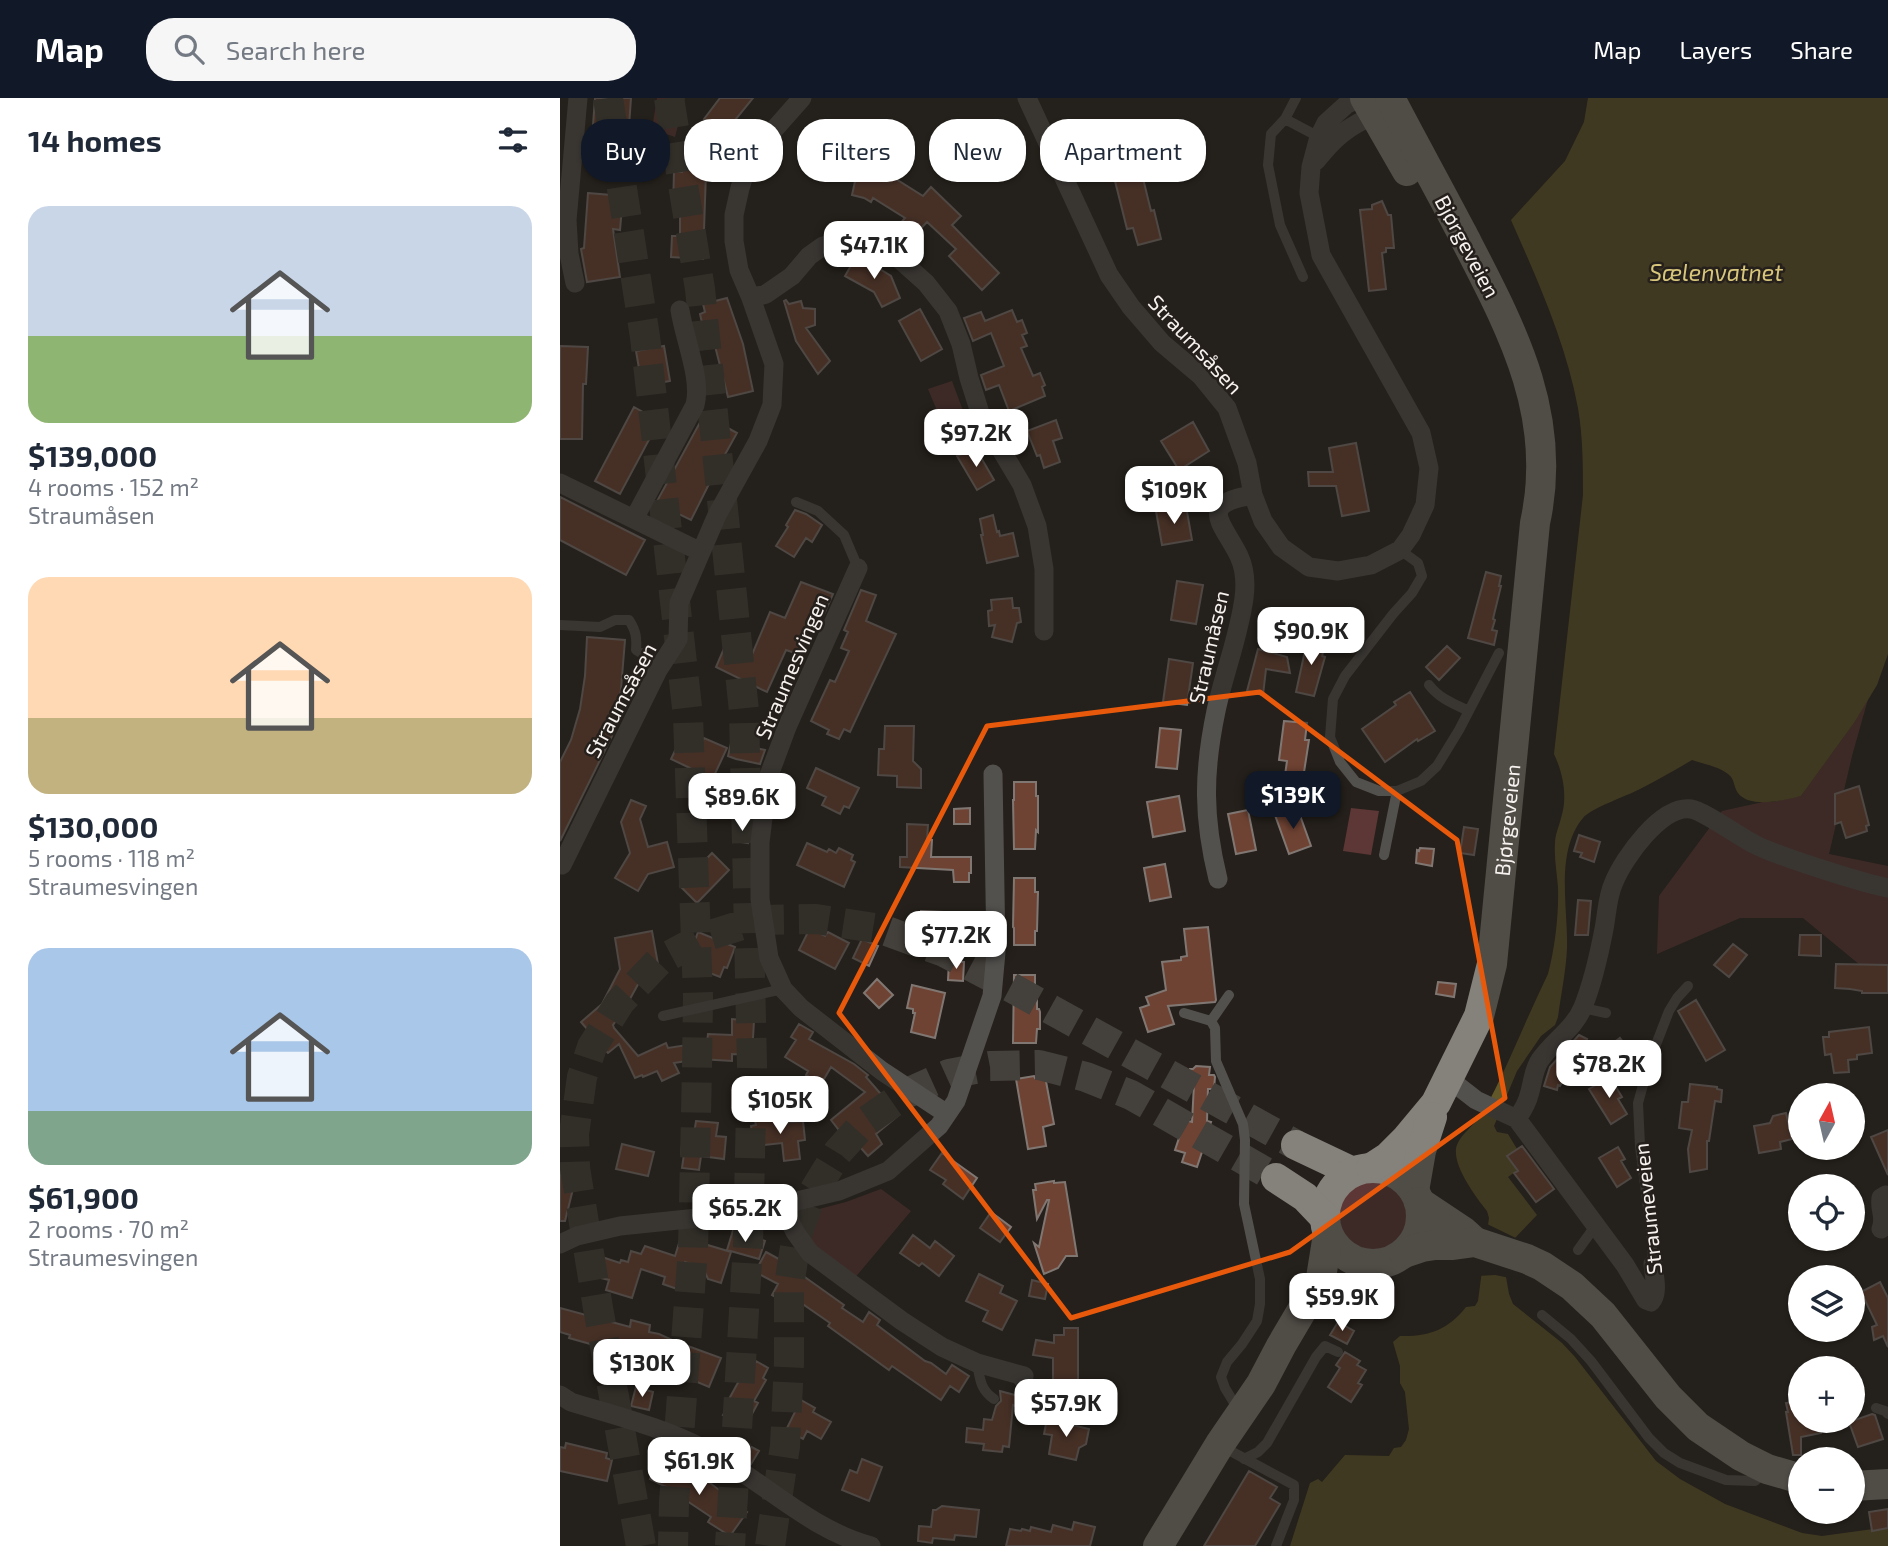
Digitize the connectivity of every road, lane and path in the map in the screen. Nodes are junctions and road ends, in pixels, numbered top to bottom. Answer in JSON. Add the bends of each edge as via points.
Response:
{"nodes":[{"id":1,"x":578,"y":98,"type":"edge"},
{"id":2,"x":802,"y":98,"type":"edge"},
{"id":3,"x":1027,"y":98,"type":"edge"},
{"id":4,"x":1296,"y":98,"type":"edge"},
{"id":5,"x":1375,"y":101,"type":"edge"},
{"id":6,"x":783,"y":119,"type":"edge"},
{"id":7,"x":1285,"y":119,"type":"junction"},
{"id":8,"x":1324,"y":140,"type":"junction"},
{"id":9,"x":742,"y":182,"type":"edge"},
{"id":10,"x":1303,"y":277,"type":"dead end"},
{"id":11,"x":575,"y":283,"type":"dead end"},
{"id":12,"x":751,"y":298,"type":"junction"},
{"id":13,"x":680,"y":310,"type":"dead end"},
{"id":14,"x":560,"y":483,"type":"edge"},
{"id":15,"x":1253,"y":495,"type":"junction"},
{"id":16,"x":796,"y":502,"type":"dead end"},
{"id":17,"x":634,"y":519,"type":"junction"},
{"id":18,"x":1400,"y":550,"type":"junction"},
{"id":19,"x":701,"y":552,"type":"junction"},
{"id":20,"x":858,"y":568,"type":"joint"},
{"id":21,"x":560,"y":625,"type":"edge"},
{"id":22,"x":1044,"y":631,"type":"dead end"},
{"id":23,"x":1499,"y":653,"type":"dead end"},
{"id":24,"x":661,"y":665,"type":"junction"},
{"id":25,"x":1429,"y":685,"type":"dead end"},
{"id":26,"x":1469,"y":711,"type":"junction"},
{"id":27,"x":993,"y":774,"type":"dead end"},
{"id":28,"x":1397,"y":791,"type":"junction"},
{"id":29,"x":1384,"y":855,"type":"dead end"},
{"id":30,"x":561,"y":865,"type":"edge"},
{"id":31,"x":1218,"y":879,"type":"dead end"},
{"id":32,"x":1888,"y":888,"type":"edge"},
{"id":33,"x":1688,"y":986,"type":"dead end"},
{"id":34,"x":783,"y":989,"type":"junction"},
{"id":35,"x":1229,"y":995,"type":"dead end"},
{"id":36,"x":1583,"y":1008,"type":"junction"},
{"id":37,"x":1184,"y":1013,"type":"dead end"},
{"id":38,"x":1606,"y":1013,"type":"dead end"},
{"id":39,"x":663,"y":1016,"type":"dead end"},
{"id":40,"x":1211,"y":1021,"type":"junction"},
{"id":41,"x":1442,"y":1091,"type":"junction"},
{"id":42,"x":1501,"y":1112,"type":"junction"},
{"id":43,"x":947,"y":1114,"type":"junction"},
{"id":44,"x":1296,"y":1145,"type":"tunnel mouth"},
{"id":45,"x":1362,"y":1170,"type":"junction"},
{"id":46,"x":1276,"y":1178,"type":"tunnel mouth"},
{"id":47,"x":1417,"y":1196,"type":"junction"},
{"id":48,"x":1888,"y":1196,"type":"edge"},
{"id":49,"x":782,"y":1206,"type":"junction"},
{"id":50,"x":1326,"y":1225,"type":"junction"},
{"id":51,"x":1596,"y":1226,"type":"junction"},
{"id":52,"x":1881,"y":1229,"type":"dead end"},
{"id":53,"x":1475,"y":1242,"type":"junction"},
{"id":54,"x":560,"y":1244,"type":"edge"},
{"id":55,"x":1578,"y":1250,"type":"dead end"},
{"id":56,"x":1404,"y":1253,"type":"junction"},
{"id":57,"x":1377,"y":1264,"type":"junction"},
{"id":58,"x":1653,"y":1264,"type":"joint"},
{"id":59,"x":1542,"y":1315,"type":"dead end"},
{"id":60,"x":1285,"y":1339,"type":"junction"},
{"id":61,"x":1338,"y":1352,"type":"dead end"},
{"id":62,"x":977,"y":1363,"type":"junction"},
{"id":63,"x":1018,"y":1374,"type":"joint"},
{"id":64,"x":560,"y":1395,"type":"edge"},
{"id":65,"x":1031,"y":1396,"type":"dead end"},
{"id":66,"x":994,"y":1399,"type":"dead end"},
{"id":67,"x":1876,"y":1408,"type":"dead end"},
{"id":68,"x":1241,"y":1414,"type":"junction"},
{"id":69,"x":1888,"y":1414,"type":"edge"},
{"id":70,"x":1232,"y":1452,"type":"junction"},
{"id":71,"x":1767,"y":1469,"type":"junction"},
{"id":72,"x":1788,"y":1475,"type":"edge"},
{"id":73,"x":1888,"y":1484,"type":"edge"},
{"id":74,"x":1865,"y":1485,"type":"edge"},
{"id":75,"x":872,"y":1546,"type":"edge"},
{"id":76,"x":1158,"y":1546,"type":"edge"},
{"id":77,"x":1276,"y":1546,"type":"edge"}],
"edges":[{"from":1,"to":11,"type":"street","via":[[567,220]]},
{"from":2,"to":6,"type":"street","name":"Straumsåsen"},
{"from":3,"to":15,"type":"street","name":"Straumsåsen","via":[[1109,275],[1162,343],[1200,376],[1227,408]]},
{"from":4,"to":7,"type":"lane"},
{"from":5,"to":8,"type":"street","name":"Bjørgeveien","via":[[1355,123]]},
{"from":5,"to":41,"type":"main road","name":"Bjørgeveien","via":[[1514,337],[1536,414],[1542,474],[1492,964],[1479,1016]]},
{"from":7,"to":8,"type":"lane"},
{"from":7,"to":10,"type":"lane","via":[[1271,134],[1268,165],[1280,225]]},
{"from":8,"to":18,"type":"street","via":[[1311,167],[1309,194],[1321,255],[1421,432],[1429,468],[1425,505]]},
{"from":9,"to":12,"type":"street","name":"Straumsåsen","via":[[734,241],[739,271]]},
{"from":12,"to":19,"type":"street","name":"Straumsåsen","via":[[774,365],[772,405]]},
{"from":12,"to":22,"type":"street","via":[[766,294],[792,276],[823,246],[847,239],[872,243],[926,283],[948,311],[981,416],[1022,485],[1037,526],[1044,569]]},
{"from":13,"to":17,"type":"street","via":[[698,396]]},
{"from":14,"to":17,"type":"street"},
{"from":15,"to":18,"type":"street","name":"Straumsåsen","via":[[1263,522],[1281,547],[1309,567],[1338,571],[1371,565]]},
{"from":15,"to":31,"type":"street","name":"Straumåsen","via":[[1224,503],[1218,513],[1239,556],[1245,587],[1207,762],[1209,844]]},
{"from":16,"to":20,"type":"lane","via":[[818,511],[844,535]]},
{"from":17,"to":19,"type":"street"},
{"from":18,"to":28,"type":"lane","via":[[1418,563],[1422,576],[1345,676],[1333,699],[1330,737],[1340,762],[1356,782],[1379,791]]},
{"from":19,"to":24,"type":"street","name":"Straumsåsen","via":[[679,603],[678,639]]},
{"from":20,"to":34,"type":"street","name":"Straumesvingen","via":[[768,778],[760,842],[760,898],[769,958]]},
{"from":21,"to":24,"type":"lane","via":[[600,627],[629,620],[637,637],[636,650]]},
{"from":23,"to":26,"type":"lane"},
{"from":24,"to":30,"type":"street","name":"Straumsåsen"},
{"from":25,"to":26,"type":"lane","via":[[1445,700]]},
{"from":26,"to":28,"type":"lane","via":[[1437,766],[1421,781]]},
{"from":27,"to":43,"type":"street","via":[[996,952],[992,996],[956,1101]]},
{"from":28,"to":29,"type":"lane"},
{"from":32,"to":36,"type":"street","via":[[1772,852],[1699,811],[1678,810],[1652,827],[1614,881]]},
{"from":33,"to":58,"type":"lane","name":"Straumeveien","via":[[1669,1011],[1638,1103]]},
{"from":34,"to":39,"type":"lane"},
{"from":34,"to":43,"type":"street","name":"Straumesvingen","via":[[882,1071]]},
{"from":35,"to":40,"type":"lane"},
{"from":36,"to":38,"type":"lane"},
{"from":36,"to":42,"type":"street","via":[[1576,1022],[1538,1062],[1529,1095]]},
{"from":37,"to":40,"type":"lane"},
{"from":40,"to":68,"type":"lane","via":[[1216,1061],[1244,1132],[1244,1204],[1260,1279],[1257,1321],[1221,1377]]},
{"from":41,"to":42,"type":"street","name":"Straumeveien"},
{"from":41,"to":45,"type":"main road","via":[[1388,1157]]},
{"from":41,"to":47,"type":"main road","via":[[1421,1151]]},
{"from":42,"to":51,"type":"street","name":"Straumeveien"},
{"from":43,"to":49,"type":"street","via":[[888,1171],[839,1191]]},
{"from":44,"to":45,"type":"main road"},
{"from":45,"to":47,"type":"main road","via":[[1384,1169],[1396,1174]]},
{"from":45,"to":50,"type":"main road","via":[[1343,1178],[1329,1195]]},
{"from":46,"to":50,"type":"main road","via":[[1305,1198]]},
{"from":47,"to":53,"type":"main road"},
{"from":47,"to":56,"type":"main road","via":[[1421,1213],[1418,1235]]},
{"from":48,"to":52,"type":"street","via":[[1881,1198]]},
{"from":49,"to":54,"type":"street","via":[[620,1226]]},
{"from":49,"to":62,"type":"street","via":[[810,1253],[902,1321]]},
{"from":50,"to":57,"type":"main road","via":[[1339,1251],[1366,1264]]},
{"from":50,"to":60,"type":"main road","via":[[1321,1278]]},
{"from":51,"to":55,"type":"lane"},
{"from":51,"to":58,"type":"street","name":"Straumeveien","via":[[1651,1303],[1656,1292]]},
{"from":53,"to":56,"type":"main road"},
{"from":53,"to":71,"type":"main road","via":[[1542,1266],[1585,1297],[1698,1427]]},
{"from":56,"to":57,"type":"main road"},
{"from":57,"to":60,"type":"main road","via":[[1336,1286]]},
{"from":59,"to":71,"type":"lane","via":[[1591,1361],[1664,1453],[1726,1480],[1755,1481]]},
{"from":60,"to":68,"type":"main road"},
{"from":61,"to":70,"type":"lane","via":[[1325,1346],[1316,1357],[1258,1452]]},
{"from":62,"to":63,"type":"street"},
{"from":62,"to":66,"type":"lane","via":[[981,1384]]},
{"from":63,"to":65,"type":"lane"},
{"from":64,"to":75,"type":"street","via":[[704,1449],[828,1529]]},
{"from":67,"to":69,"type":"lane"},
{"from":68,"to":70,"type":"main road"},
{"from":70,"to":76,"type":"main road"},
{"from":70,"to":77,"type":"lane","via":[[1294,1485],[1294,1500]]},
{"from":71,"to":72,"type":"main road"},
{"from":73,"to":74,"type":"main road"}]}
